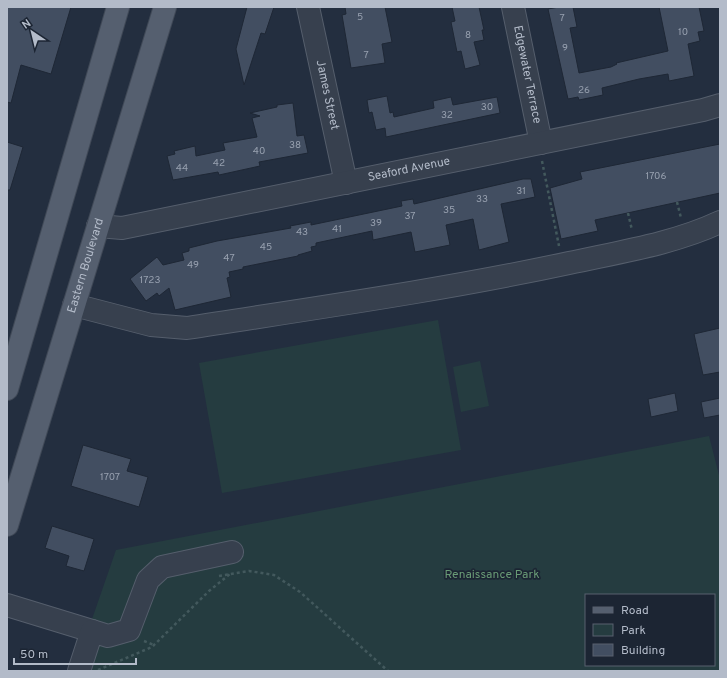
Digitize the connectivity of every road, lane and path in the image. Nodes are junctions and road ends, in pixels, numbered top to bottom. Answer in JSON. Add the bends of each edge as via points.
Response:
{"nodes":[{"id":1,"x":118,"y":7,"type":"edge"},
{"id":2,"x":165,"y":7,"type":"edge"},
{"id":3,"x":308,"y":7,"type":"edge"},
{"id":4,"x":514,"y":7,"type":"edge"},
{"id":5,"x":720,"y":105,"type":"edge"},
{"id":6,"x":541,"y":149,"type":"junction"},
{"id":7,"x":346,"y":184,"type":"junction"},
{"id":8,"x":720,"y":222,"type":"edge"},
{"id":9,"x":98,"y":226,"type":"junction"},
{"id":10,"x":563,"y":265,"type":"junction"},
{"id":11,"x":74,"y":306,"type":"junction"},
{"id":12,"x":7,"y":389,"type":"edge"},
{"id":13,"x":7,"y":525,"type":"edge"},
{"id":14,"x":232,"y":552,"type":"dead end"},
{"id":15,"x":230,"y":574,"type":"junction"},
{"id":16,"x":215,"y":576,"type":"dead end"},
{"id":17,"x":7,"y":605,"type":"edge"},
{"id":18,"x":92,"y":631,"type":"junction"},
{"id":19,"x":80,"y":671,"type":"edge"},
{"id":20,"x":97,"y":671,"type":"edge"},
{"id":21,"x":388,"y":671,"type":"edge"}],
"edges":[{"from":1,"to":12,"type":"main road"},
{"from":2,"to":9,"type":"main road","name":"Eastern Boulevard"},
{"from":3,"to":7,"type":"street","name":"James Street"},
{"from":4,"to":6,"type":"street","name":"Edgewater Terrace"},
{"from":5,"to":6,"type":"street","name":"Seaford Avenue"},
{"from":6,"to":7,"type":"street","name":"Seaford Avenue"},
{"from":6,"to":10,"type":"path"},
{"from":7,"to":9,"type":"street","name":"Seaford Avenue","via":[[122,228]]},
{"from":8,"to":10,"type":"street","via":[[696,234]]},
{"from":9,"to":11,"type":"main road","name":"Eastern Boulevard"},
{"from":10,"to":11,"type":"street","via":[[489,280],[187,328],[151,325]]},
{"from":11,"to":13,"type":"main road","name":"Eastern Boulevard"},
{"from":14,"to":18,"type":"street","via":[[162,567],[148,580],[129,630],[108,636]]},
{"from":15,"to":16,"type":"path"},
{"from":15,"to":20,"type":"path","via":[[152,647]]},
{"from":15,"to":21,"type":"path","via":[[249,571],[274,575],[300,592]]},
{"from":17,"to":18,"type":"street"},
{"from":18,"to":19,"type":"street"}]}
